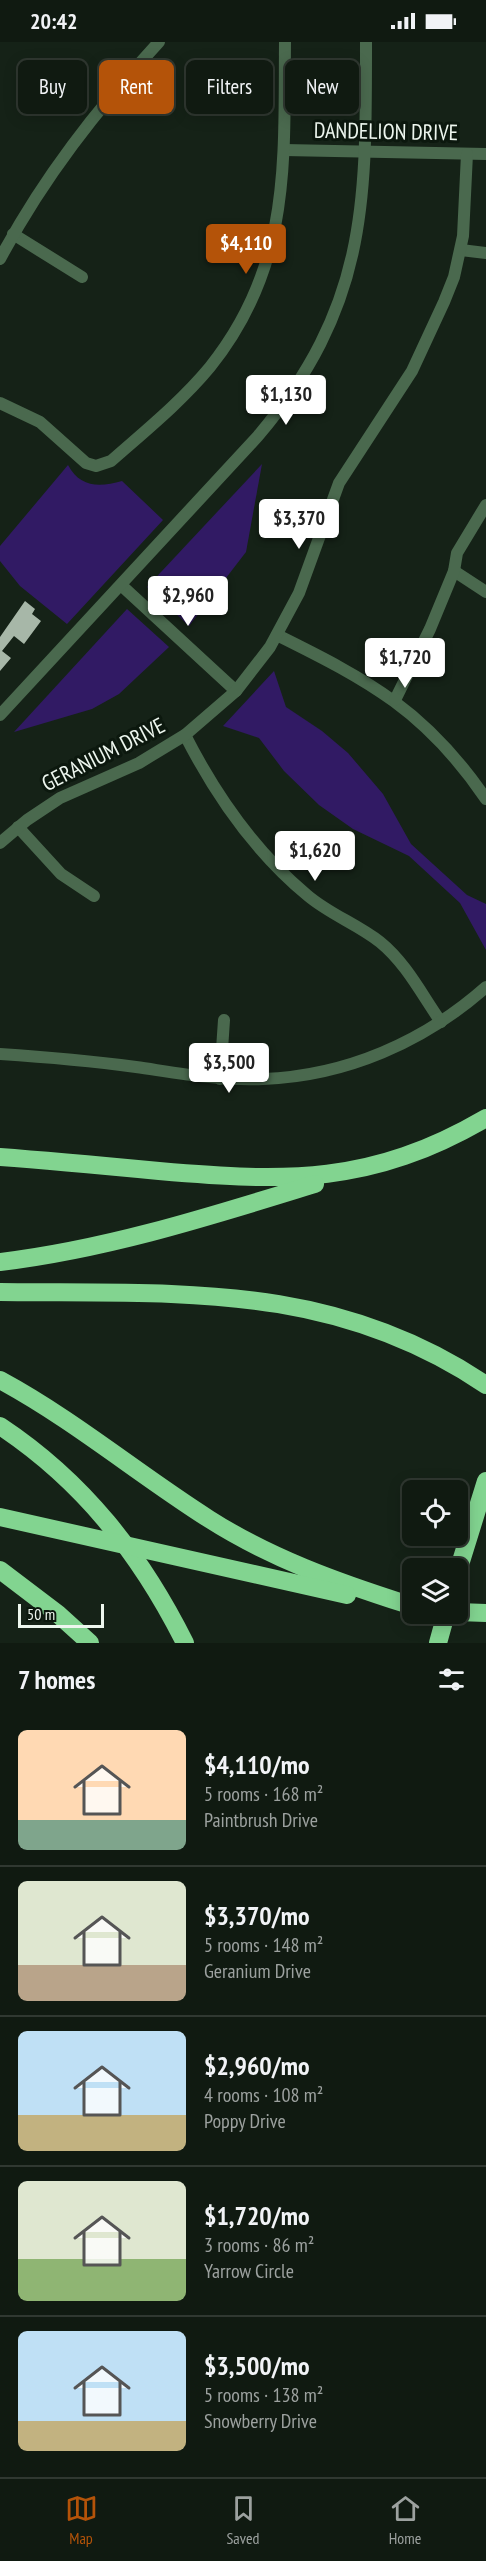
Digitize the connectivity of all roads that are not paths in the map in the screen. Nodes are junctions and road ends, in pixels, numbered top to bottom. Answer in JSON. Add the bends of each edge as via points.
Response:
{"nodes":[{"id":1,"x":159,"y":42,"type":"edge"},
{"id":2,"x":285,"y":42,"type":"edge"},
{"id":3,"x":366,"y":42,"type":"edge"},
{"id":4,"x":284,"y":150,"type":"junction"},
{"id":5,"x":366,"y":153,"type":"junction"},
{"id":6,"x":467,"y":154,"type":"junction"},
{"id":7,"x":486,"y":154,"type":"edge"},
{"id":8,"x":13,"y":234,"type":"junction"},
{"id":9,"x":461,"y":250,"type":"junction"},
{"id":10,"x":486,"y":254,"type":"edge"},
{"id":11,"x":0,"y":259,"type":"edge"},
{"id":12,"x":82,"y":277,"type":"dead end"},
{"id":13,"x":0,"y":403,"type":"edge"},
{"id":14,"x":486,"y":505,"type":"edge"},
{"id":15,"x":454,"y":571,"type":"junction"},
{"id":16,"x":121,"y":585,"type":"junction"},
{"id":17,"x":486,"y":592,"type":"edge"},
{"id":18,"x":277,"y":635,"type":"junction"},
{"id":19,"x":236,"y":691,"type":"junction"},
{"id":20,"x":394,"y":700,"type":"junction"},
{"id":21,"x":0,"y":715,"type":"edge"},
{"id":22,"x":185,"y":735,"type":"junction"},
{"id":23,"x":486,"y":799,"type":"edge"},
{"id":24,"x":18,"y":827,"type":"junction"},
{"id":25,"x":0,"y":843,"type":"edge"},
{"id":26,"x":94,"y":896,"type":"dead end"},
{"id":27,"x":486,"y":987,"type":"edge"},
{"id":28,"x":224,"y":1020,"type":"dead end"},
{"id":29,"x":441,"y":1022,"type":"junction"},
{"id":30,"x":0,"y":1054,"type":"edge"},
{"id":31,"x":220,"y":1078,"type":"junction"},
{"id":32,"x":486,"y":1119,"type":"edge"},
{"id":33,"x":0,"y":1157,"type":"edge"},
{"id":34,"x":377,"y":1165,"type":"junction"},
{"id":35,"x":0,"y":1262,"type":"edge"},
{"id":36,"x":0,"y":1292,"type":"edge"},
{"id":37,"x":0,"y":1380,"type":"edge"},
{"id":38,"x":486,"y":1385,"type":"edge"},
{"id":39,"x":0,"y":1426,"type":"edge"},
{"id":40,"x":486,"y":1481,"type":"edge"},
{"id":41,"x":0,"y":1517,"type":"edge"},
{"id":42,"x":462,"y":1558,"type":"edge"},
{"id":43,"x":0,"y":1570,"type":"edge"},
{"id":44,"x":402,"y":1602,"type":"edge"},
{"id":45,"x":402,"y":1603,"type":"edge"},
{"id":46,"x":468,"y":1612,"type":"edge"},
{"id":47,"x":486,"y":1613,"type":"edge"},
{"id":48,"x":443,"y":1624,"type":"edge"},
{"id":49,"x":90,"y":1643,"type":"edge"},
{"id":50,"x":184,"y":1643,"type":"edge"},
{"id":51,"x":438,"y":1643,"type":"edge"}],
"edges":[{"from":1,"to":8,"type":"street","via":[[66,151]]},
{"from":2,"to":4,"type":"street"},
{"from":3,"to":5,"type":"street"},
{"from":4,"to":5,"type":"street","name":"DANDELION DRIVE"},
{"from":4,"to":13,"type":"street","via":[[283,187],[275,232],[261,277],[236,330],[180,400],[111,461],[96,466],[86,463],[40,422]]},
{"from":5,"to":6,"type":"street","name":"DANDELION DRIVE"},
{"from":5,"to":16,"type":"street","via":[[352,262],[332,320],[311,361],[258,436]]},
{"from":6,"to":7,"type":"street","name":"DANDELION DRIVE"},
{"from":6,"to":9,"type":"street","name":"GERANIUM DRIVE"},
{"from":8,"to":11,"type":"street"},
{"from":8,"to":12,"type":"street"},
{"from":9,"to":10,"type":"street"},
{"from":9,"to":18,"type":"street","name":"GERANIUM DRIVE","via":[[444,302],[419,357],[339,483],[309,570]]},
{"from":14,"to":15,"type":"street","via":[[457,553]]},
{"from":15,"to":17,"type":"street"},
{"from":15,"to":20,"type":"street","via":[[421,651]]},
{"from":16,"to":19,"type":"street"},
{"from":16,"to":21,"type":"street"},
{"from":18,"to":19,"type":"street","name":"GERANIUM DRIVE"},
{"from":18,"to":20,"type":"street","via":[[352,672]]},
{"from":19,"to":22,"type":"street","name":"GERANIUM DRIVE"},
{"from":20,"to":23,"type":"street","via":[[450,751]]},
{"from":22,"to":24,"type":"street","name":"GERANIUM DRIVE","via":[[139,764],[60,798]]},
{"from":22,"to":29,"type":"street","via":[[225,804],[267,857],[321,906],[388,950]]},
{"from":24,"to":25,"type":"street","name":"GERANIUM DRIVE"},
{"from":24,"to":26,"type":"street","via":[[61,874]]},
{"from":27,"to":29,"type":"street"},
{"from":28,"to":31,"type":"street"},
{"from":29,"to":31,"type":"street","via":[[399,1046],[333,1068],[285,1078]]},
{"from":30,"to":31,"type":"street"},
{"from":32,"to":34,"type":"highway","via":[[438,1144]]},
{"from":33,"to":34,"type":"highway","via":[[261,1178],[316,1176]]},
{"from":34,"to":35,"type":"highway","via":[[157,1232]]},
{"from":36,"to":38,"type":"highway","via":[[223,1296],[302,1306],[400,1337]]},
{"from":37,"to":44,"type":"highway","via":[[54,1411],[242,1539],[310,1571]]},
{"from":39,"to":50,"type":"highway","via":[[50,1464],[106,1519],[151,1580]]},
{"from":40,"to":42,"type":"highway"},
{"from":41,"to":45,"type":"highway","via":[[330,1592]]},
{"from":43,"to":49,"type":"highway"},
{"from":46,"to":47,"type":"highway"},
{"from":48,"to":51,"type":"highway"}]}
